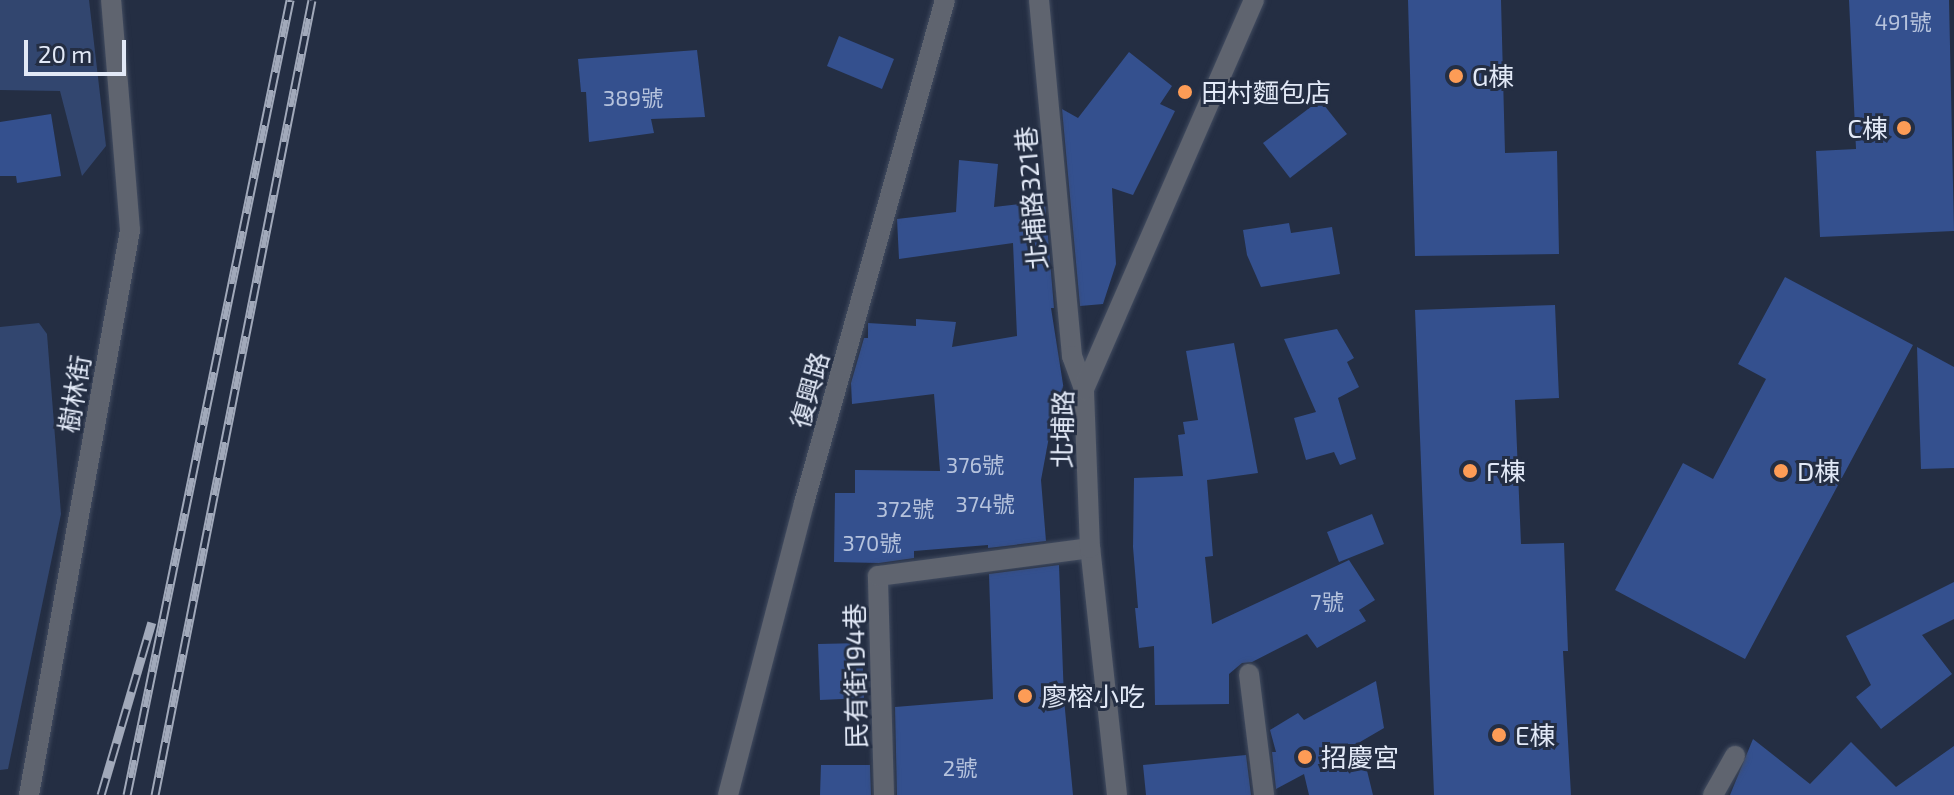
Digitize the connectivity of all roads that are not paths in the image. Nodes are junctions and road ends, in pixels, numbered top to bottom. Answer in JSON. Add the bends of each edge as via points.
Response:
{"nodes":[{"id":1,"x":111,"y":0,"type":"edge"},
{"id":2,"x":945,"y":0,"type":"edge"},
{"id":3,"x":1039,"y":0,"type":"edge"},
{"id":4,"x":1254,"y":0,"type":"edge"},
{"id":5,"x":1084,"y":389,"type":"junction"},
{"id":6,"x":1090,"y":548,"type":"junction"},
{"id":7,"x":1249,"y":674,"type":"dead end"},
{"id":8,"x":1735,"y":756,"type":"dead end"},
{"id":9,"x":29,"y":795,"type":"edge"},
{"id":10,"x":728,"y":795,"type":"edge"},
{"id":11,"x":884,"y":795,"type":"edge"},
{"id":12,"x":1117,"y":795,"type":"edge"},
{"id":13,"x":1264,"y":795,"type":"edge"},
{"id":14,"x":1713,"y":795,"type":"edge"}],
"edges":[{"from":1,"to":9,"type":"street","name":"樹林街","via":[[130,230]]},
{"from":2,"to":10,"type":"street","name":"復興路"},
{"from":3,"to":5,"type":"street","name":"北埔路321巷","via":[[1072,356]]},
{"from":4,"to":5,"type":"street","name":"北埔路"},
{"from":5,"to":6,"type":"street","name":"北埔路"},
{"from":6,"to":11,"type":"street","name":"民有街194巷","via":[[878,576]]},
{"from":6,"to":12,"type":"street","name":"北埔路"},
{"from":7,"to":13,"type":"street"},
{"from":8,"to":14,"type":"street"}]}
